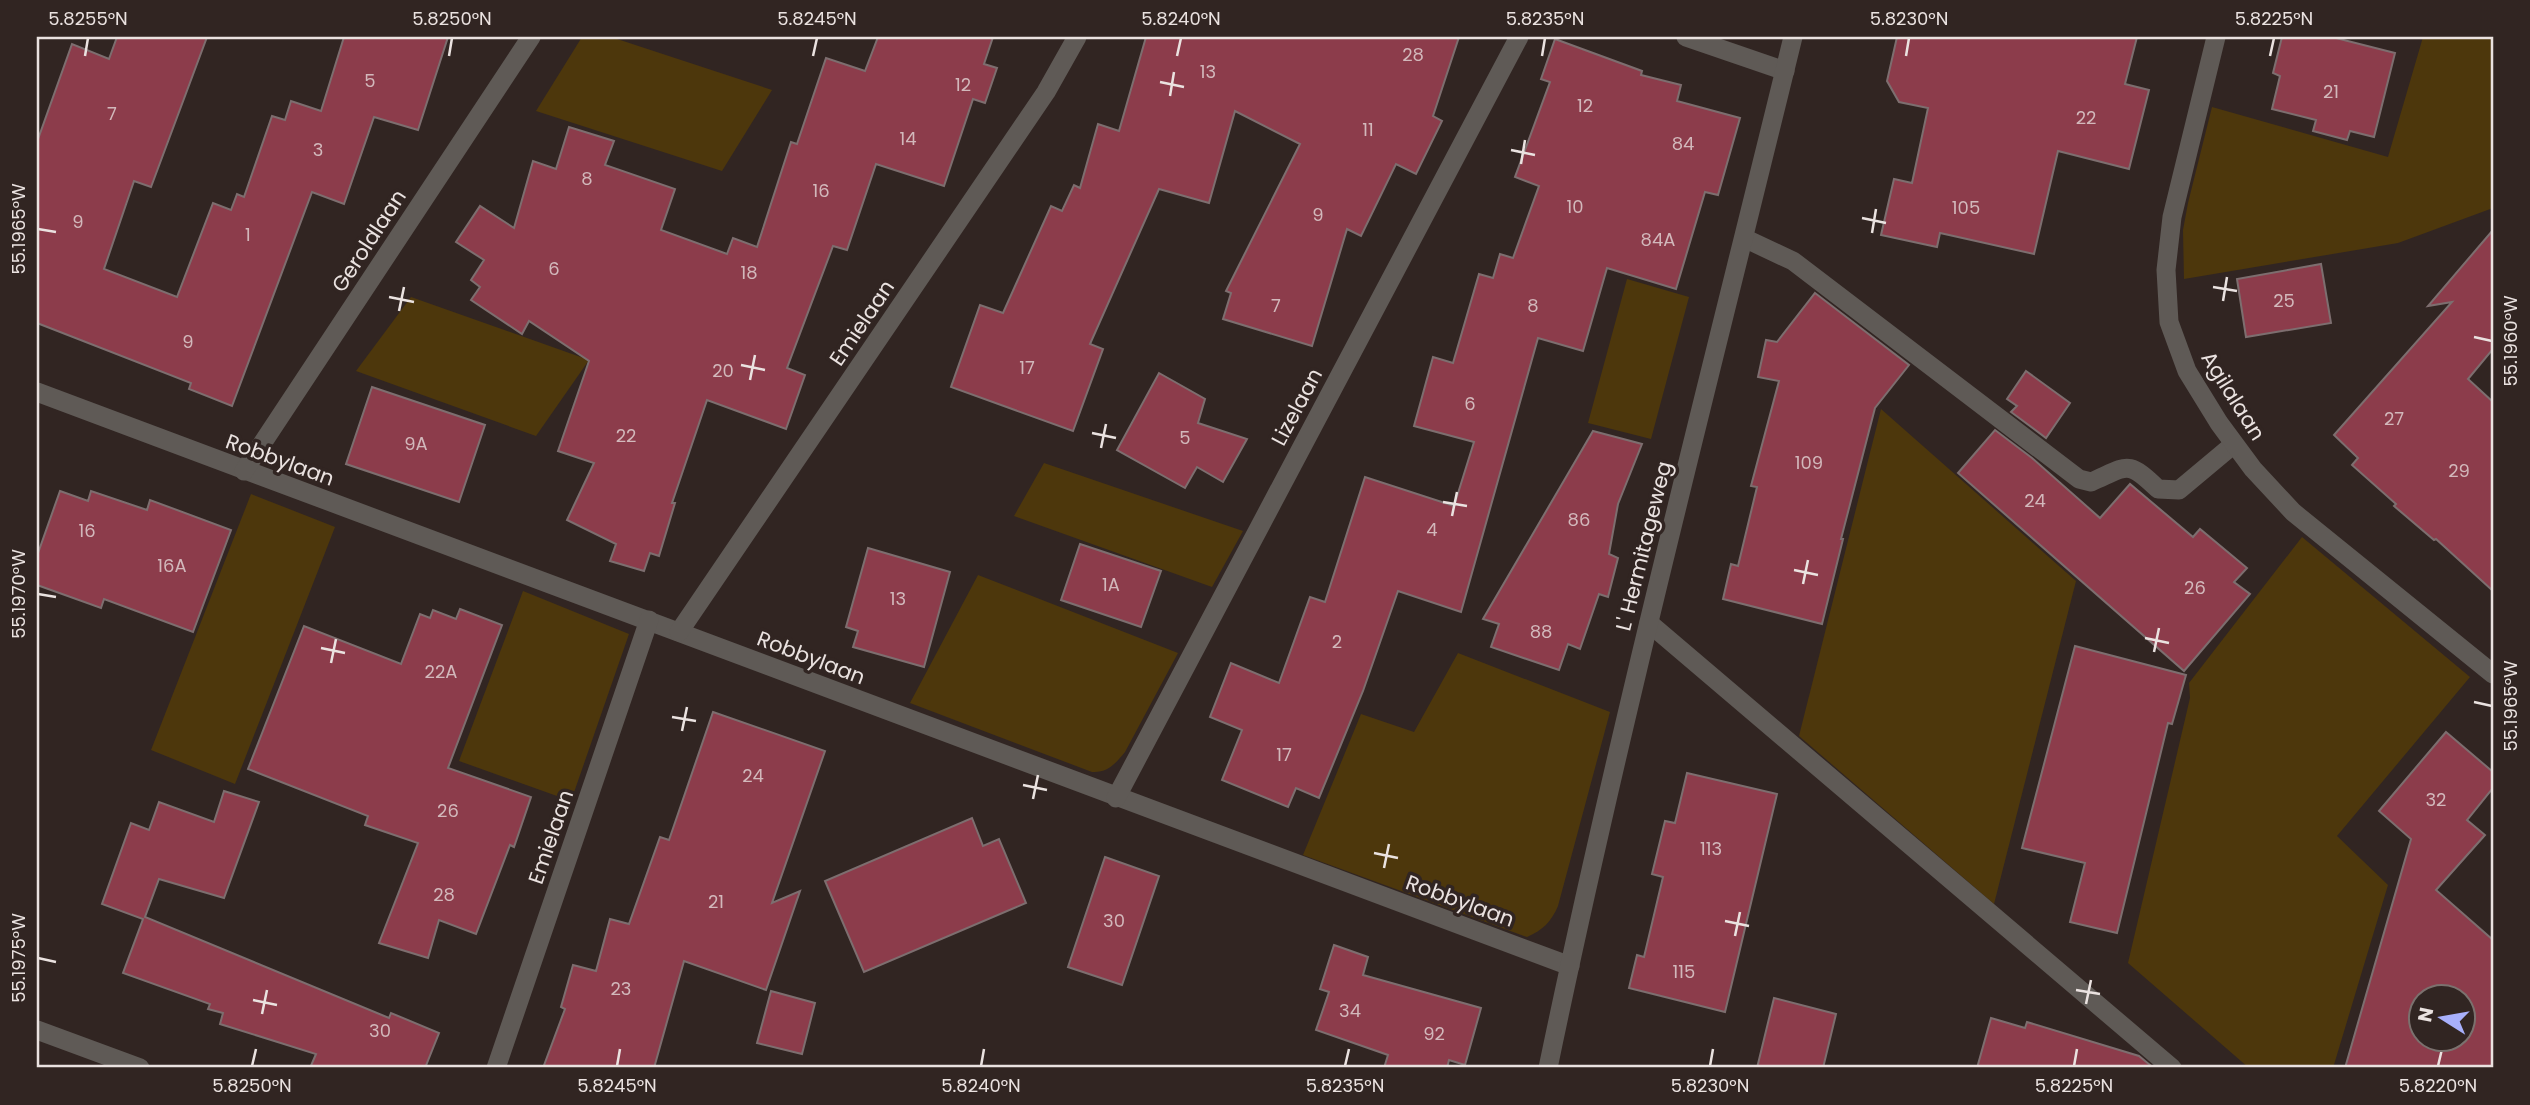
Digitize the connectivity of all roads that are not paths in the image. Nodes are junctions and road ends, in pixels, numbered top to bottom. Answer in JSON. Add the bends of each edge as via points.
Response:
{"nodes":[{"id":1,"x":531,"y":37,"type":"edge"},
{"id":2,"x":1077,"y":37,"type":"edge"},
{"id":3,"x":1519,"y":37,"type":"edge"},
{"id":4,"x":1686,"y":37,"type":"edge"},
{"id":5,"x":1793,"y":37,"type":"edge"},
{"id":6,"x":2216,"y":37,"type":"edge"},
{"id":7,"x":1785,"y":71,"type":"junction"},
{"id":8,"x":1744,"y":238,"type":"junction"},
{"id":9,"x":37,"y":392,"type":"edge"},
{"id":10,"x":2234,"y":444,"type":"junction"},
{"id":11,"x":244,"y":471,"type":"junction"},
{"id":12,"x":649,"y":620,"type":"junction"},
{"id":13,"x":1648,"y":623,"type":"junction"},
{"id":14,"x":679,"y":632,"type":"junction"},
{"id":15,"x":2489,"y":664,"type":"edge"},
{"id":16,"x":1116,"y":798,"type":"junction"},
{"id":17,"x":1570,"y":966,"type":"junction"},
{"id":18,"x":37,"y":1030,"type":"edge"},
{"id":19,"x":140,"y":1068,"type":"edge"},
{"id":20,"x":496,"y":1068,"type":"edge"},
{"id":21,"x":1548,"y":1068,"type":"edge"},
{"id":22,"x":2172,"y":1068,"type":"edge"}],
"edges":[{"from":1,"to":11,"type":"street","name":"Geroldlaan"},
{"from":2,"to":14,"type":"street","name":"Emielaan","via":[[1046,92]]},
{"from":3,"to":16,"type":"street","name":"Lizelaan"},
{"from":4,"to":7,"type":"street"},
{"from":5,"to":7,"type":"street","name":"L' Hermitageweg"},
{"from":6,"to":10,"type":"street","name":"Agilalaan","via":[[2172,217],[2166,270],[2169,322],[2187,371]]},
{"from":7,"to":8,"type":"street","name":"L' Hermitageweg"},
{"from":8,"to":10,"type":"street","via":[[1793,261],[2079,479],[2091,482],[2127,468],[2137,470],[2158,489],[2179,490]]},
{"from":8,"to":13,"type":"street","name":"L' Hermitageweg"},
{"from":9,"to":11,"type":"street","name":"Robbylaan"},
{"from":10,"to":15,"type":"street","name":"Agilalaan","via":[[2293,512]]},
{"from":11,"to":12,"type":"street","name":"Robbylaan"},
{"from":12,"to":14,"type":"street","name":"Robbylaan"},
{"from":12,"to":20,"type":"street","name":"Emielaan"},
{"from":13,"to":17,"type":"street","name":"L' Hermitageweg"},
{"from":13,"to":22,"type":"street"},
{"from":14,"to":16,"type":"street","name":"Robbylaan"},
{"from":16,"to":17,"type":"street","name":"Robbylaan"},
{"from":17,"to":21,"type":"street","name":"L' Hermitageweg"},
{"from":18,"to":19,"type":"street"}]}
